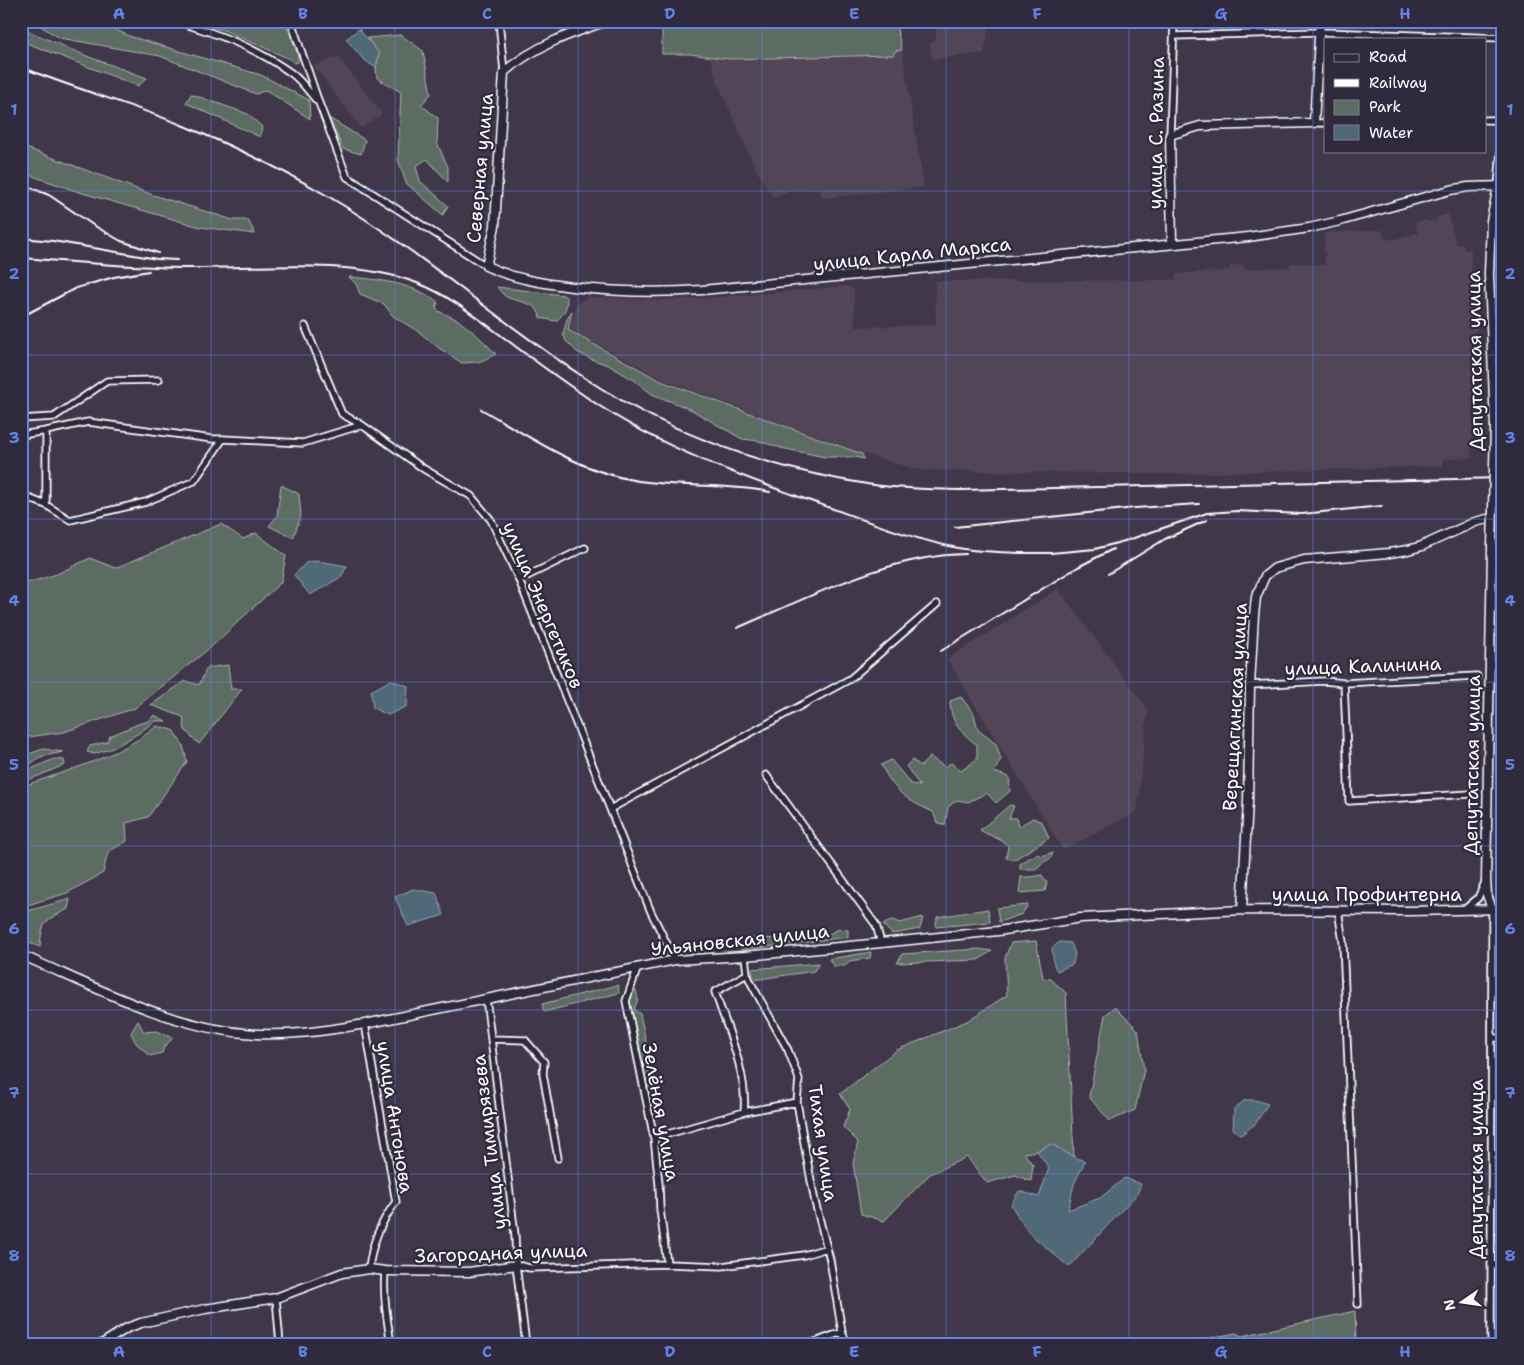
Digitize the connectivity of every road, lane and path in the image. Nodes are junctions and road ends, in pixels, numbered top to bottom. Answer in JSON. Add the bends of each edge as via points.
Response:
{"nodes":[{"id":1,"x":176,"y":21,"type":"edge"},
{"id":2,"x":291,"y":21,"type":"edge"},
{"id":3,"x":499,"y":21,"type":"edge"},
{"id":4,"x":607,"y":21,"type":"edge"},
{"id":5,"x":1174,"y":21,"type":"edge"},
{"id":6,"x":1320,"y":21,"type":"edge"},
{"id":7,"x":1320,"y":32,"type":"junction"},
{"id":8,"x":1174,"y":36,"type":"junction"},
{"id":9,"x":1503,"y":38,"type":"edge"},
{"id":10,"x":504,"y":72,"type":"junction"},
{"id":11,"x":319,"y":103,"type":"junction"},
{"id":12,"x":1486,"y":120,"type":"edge"},
{"id":13,"x":1503,"y":120,"type":"edge"},
{"id":14,"x":1314,"y":123,"type":"junction"},
{"id":15,"x":1324,"y":123,"type":"edge"},
{"id":16,"x":1503,"y":126,"type":"edge"},
{"id":17,"x":1170,"y":135,"type":"junction"},
{"id":18,"x":1500,"y":186,"type":"edge"},
{"id":19,"x":1172,"y":244,"type":"junction"},
{"id":20,"x":486,"y":266,"type":"junction"},
{"id":21,"x":305,"y":326,"type":"dead end"},
{"id":22,"x":159,"y":380,"type":"dead end"},
{"id":23,"x":21,"y":420,"type":"edge"},
{"id":24,"x":362,"y":425,"type":"junction"},
{"id":25,"x":46,"y":432,"type":"junction"},
{"id":26,"x":21,"y":435,"type":"edge"},
{"id":27,"x":223,"y":439,"type":"junction"},
{"id":28,"x":21,"y":495,"type":"edge"},
{"id":29,"x":46,"y":505,"type":"junction"},
{"id":30,"x":1503,"y":518,"type":"edge"},
{"id":31,"x":584,"y":548,"type":"dead end"},
{"id":32,"x":519,"y":580,"type":"junction"},
{"id":33,"x":937,"y":604,"type":"dead end"},
{"id":34,"x":1477,"y":676,"type":"dead end"},
{"id":35,"x":1344,"y":683,"type":"junction"},
{"id":36,"x":1250,"y":685,"type":"junction"},
{"id":37,"x":766,"y":775,"type":"dead end"},
{"id":38,"x":1471,"y":794,"type":"dead end"},
{"id":39,"x":610,"y":809,"type":"junction"},
{"id":40,"x":1486,"y":880,"type":"junction"},
{"id":41,"x":1492,"y":909,"type":"junction"},
{"id":42,"x":1503,"y":909,"type":"edge"},
{"id":43,"x":1242,"y":910,"type":"junction"},
{"id":44,"x":1338,"y":910,"type":"junction"},
{"id":45,"x":1463,"y":910,"type":"junction"},
{"id":46,"x":881,"y":943,"type":"junction"},
{"id":47,"x":21,"y":955,"type":"edge"},
{"id":48,"x":745,"y":956,"type":"junction"},
{"id":49,"x":675,"y":960,"type":"junction"},
{"id":50,"x":638,"y":967,"type":"junction"},
{"id":51,"x":747,"y":974,"type":"junction"},
{"id":52,"x":486,"y":998,"type":"junction"},
{"id":53,"x":365,"y":1024,"type":"junction"},
{"id":54,"x":1493,"y":1038,"type":"junction"},
{"id":55,"x":1503,"y":1038,"type":"edge"},
{"id":56,"x":492,"y":1039,"type":"junction"},
{"id":57,"x":798,"y":1102,"type":"junction"},
{"id":58,"x":744,"y":1112,"type":"junction"},
{"id":59,"x":654,"y":1138,"type":"junction"},
{"id":60,"x":1492,"y":1154,"type":"junction"},
{"id":61,"x":1503,"y":1154,"type":"edge"},
{"id":62,"x":558,"y":1158,"type":"dead end"},
{"id":63,"x":827,"y":1248,"type":"junction"},
{"id":64,"x":667,"y":1264,"type":"junction"},
{"id":65,"x":1503,"y":1264,"type":"edge"},
{"id":66,"x":516,"y":1265,"type":"junction"},
{"id":67,"x":1492,"y":1265,"type":"junction"},
{"id":68,"x":369,"y":1269,"type":"junction"},
{"id":69,"x":385,"y":1272,"type":"junction"},
{"id":70,"x":276,"y":1298,"type":"junction"},
{"id":71,"x":1358,"y":1304,"type":"dead end"},
{"id":72,"x":842,"y":1332,"type":"junction"},
{"id":73,"x":102,"y":1344,"type":"edge"},
{"id":74,"x":280,"y":1344,"type":"edge"},
{"id":75,"x":391,"y":1344,"type":"edge"},
{"id":76,"x":526,"y":1344,"type":"edge"},
{"id":77,"x":810,"y":1344,"type":"edge"},
{"id":78,"x":846,"y":1344,"type":"edge"},
{"id":79,"x":1491,"y":1344,"type":"edge"}],
"edges":[{"from":1,"to":11,"type":"street","via":[[255,51],[293,74]]},
{"from":2,"to":11,"type":"street"},
{"from":3,"to":10,"type":"street","name":"Северная улица"},
{"from":4,"to":10,"type":"main road","name":"Северная улица","via":[[551,42]]},
{"from":5,"to":8,"type":"street","name":"улица С. Разина"},
{"from":6,"to":7,"type":"main road"},
{"from":7,"to":8,"type":"street"},
{"from":7,"to":9,"type":"street"},
{"from":7,"to":14,"type":"main road"},
{"from":8,"to":17,"type":"street","name":"улица С. Разина"},
{"from":10,"to":20,"type":"main road","name":"Северная улица","via":[[494,226]]},
{"from":11,"to":20,"type":"street","name":"улица Карла Маркса","via":[[347,176]]},
{"from":12,"to":13,"type":"street"},
{"from":14,"to":15,"type":"street"},
{"from":14,"to":17,"type":"main road","via":[[1200,126]]},
{"from":16,"to":18,"type":"street"},
{"from":17,"to":19,"type":"main road","name":"улица С. Разина"},
{"from":18,"to":19,"type":"main road","name":"улица Карла Маркса","via":[[1450,190],[1309,228]]},
{"from":18,"to":40,"type":"main road","name":"Депутатская улица","bridge":true,"via":[[1491,221],[1489,274],[1495,426]]},
{"from":19,"to":20,"type":"main road","name":"улица Карла Маркса","via":[[824,280],[665,292],[610,291],[542,284]]},
{"from":21,"to":24,"type":"street","name":"улица Энергетиков","via":[[342,414]]},
{"from":22,"to":23,"type":"street","via":[[107,382],[54,416]]},
{"from":24,"to":27,"type":"street","via":[[303,442]]},
{"from":24,"to":32,"type":"street","name":"улица Энергетиков","via":[[424,469],[471,496],[491,520]]},
{"from":25,"to":26,"type":"street"},
{"from":25,"to":27,"type":"street","via":[[88,422]]},
{"from":25,"to":29,"type":"street"},
{"from":27,"to":29,"type":"street","via":[[194,481],[146,502],[70,520]]},
{"from":28,"to":29,"type":"street"},
{"from":30,"to":36,"type":"main road","name":"Верещагинская улица","via":[[1476,522],[1408,550],[1304,560],[1275,568],[1264,576],[1256,597]]},
{"from":31,"to":32,"type":"street"},
{"from":32,"to":39,"type":"street","name":"улица Энергетиков"},
{"from":33,"to":39,"type":"street","via":[[850,680]]},
{"from":34,"to":35,"type":"street","name":"улица Калинина"},
{"from":35,"to":36,"type":"street","name":"улица Калинина"},
{"from":35,"to":38,"type":"street","via":[[1349,801]]},
{"from":36,"to":43,"type":"main road","name":"Верещагинская улица"},
{"from":37,"to":46,"type":"street","via":[[876,925]]},
{"from":39,"to":49,"type":"street","name":"улица Энергетиков","via":[[651,912]]},
{"from":40,"to":41,"type":"main road","name":"Депутатская улица"},
{"from":40,"to":45,"type":"street","via":[[1478,898]]},
{"from":41,"to":42,"type":"main road"},
{"from":41,"to":45,"type":"main road","name":"улица Профинтерна"},
{"from":41,"to":54,"type":"street","name":"Депутатская улица"},
{"from":43,"to":44,"type":"main road","name":"улица Профинтерна"},
{"from":43,"to":46,"type":"main road","name":"Ульяновская улица","via":[[1081,918]]},
{"from":44,"to":45,"type":"main road","name":"улица Профинтерна"},
{"from":44,"to":71,"type":"street","via":[[1343,942]]},
{"from":46,"to":48,"type":"main road","name":"Ульяновская улица"},
{"from":47,"to":53,"type":"main road","name":"Ульяновская улица","via":[[133,1003],[192,1024],[243,1033],[289,1034]]},
{"from":48,"to":49,"type":"main road","name":"Ульяновская улица"},
{"from":48,"to":51,"type":"street","name":"Тихая улица"},
{"from":49,"to":50,"type":"main road","name":"Ульяновская улица"},
{"from":50,"to":52,"type":"main road","name":"Ульяновская улица"},
{"from":50,"to":59,"type":"street","name":"Зелёная улица","via":[[626,1001]]},
{"from":51,"to":57,"type":"street","name":"Тихая улица","via":[[788,1050],[798,1079]]},
{"from":51,"to":58,"type":"street","via":[[715,992],[737,1058],[746,1098]]},
{"from":52,"to":53,"type":"main road","name":"Ульяновская улица"},
{"from":52,"to":56,"type":"street","name":"улица Тимирязева"},
{"from":53,"to":68,"type":"street","name":"улица Антонова","via":[[396,1202],[378,1231]]},
{"from":54,"to":55,"type":"street"},
{"from":54,"to":60,"type":"street","name":"Депутатская улица"},
{"from":56,"to":62,"type":"street","via":[[524,1040],[544,1062],[543,1074]]},
{"from":56,"to":66,"type":"street","name":"улица Тимирязева"},
{"from":57,"to":58,"type":"street"},
{"from":57,"to":63,"type":"street","name":"Тихая улица","via":[[815,1202]]},
{"from":58,"to":59,"type":"street"},
{"from":59,"to":64,"type":"street","name":"Зелёная улица"},
{"from":60,"to":61,"type":"street"},
{"from":60,"to":67,"type":"street","name":"Депутатская улица"},
{"from":63,"to":64,"type":"street","name":"Загородная улица","via":[[804,1256],[722,1266]]},
{"from":63,"to":72,"type":"street","name":"Тихая улица"},
{"from":64,"to":66,"type":"street","name":"Загородная улица","via":[[530,1268]]},
{"from":65,"to":67,"type":"street"},
{"from":66,"to":69,"type":"main road","name":"Загородная улица","via":[[469,1272]]},
{"from":66,"to":76,"type":"street","name":"улица Тимирязева"},
{"from":67,"to":79,"type":"street","name":"Депутатская улица"},
{"from":68,"to":69,"type":"main road","name":"Загородная улица"},
{"from":68,"to":70,"type":"main road","name":"Загородная улица","via":[[342,1273]]},
{"from":69,"to":75,"type":"street"},
{"from":70,"to":73,"type":"main road","name":"Загородная улица","via":[[141,1323]]},
{"from":70,"to":74,"type":"street"},
{"from":72,"to":77,"type":"street"},
{"from":72,"to":78,"type":"street","name":"Тихая улица"}]}
